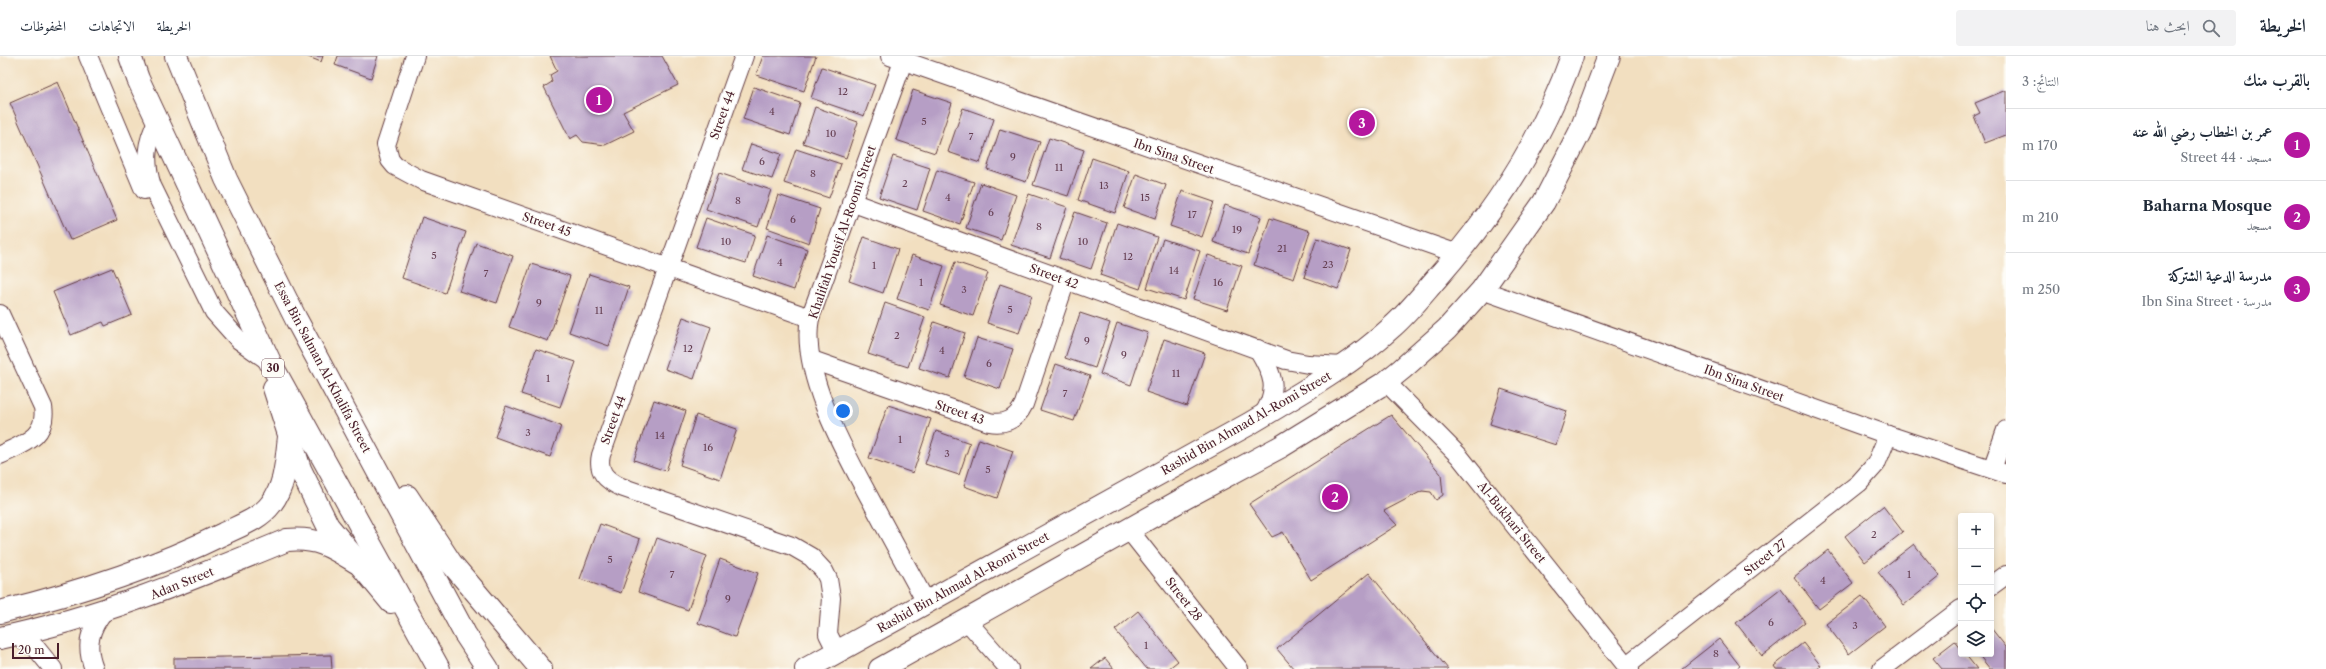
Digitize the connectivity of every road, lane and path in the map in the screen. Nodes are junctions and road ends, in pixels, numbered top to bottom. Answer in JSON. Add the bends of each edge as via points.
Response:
{"nodes":[{"id":1,"x":88,"y":56,"type":"edge"},
{"id":2,"x":130,"y":56,"type":"edge"},
{"id":3,"x":176,"y":56,"type":"edge"},
{"id":4,"x":415,"y":56,"type":"edge"},
{"id":5,"x":744,"y":56,"type":"edge"},
{"id":6,"x":1572,"y":56,"type":"edge"},
{"id":7,"x":1609,"y":56,"type":"edge"},
{"id":8,"x":900,"y":58,"type":"edge"},
{"id":9,"x":158,"y":120,"type":"junction"},
{"id":10,"x":852,"y":202,"type":"junction"},
{"id":11,"x":179,"y":241,"type":"junction"},
{"id":12,"x":1458,"y":254,"type":"junction"},
{"id":13,"x":668,"y":267,"type":"junction"},
{"id":14,"x":1066,"y":280,"type":"junction"},
{"id":15,"x":1482,"y":290,"type":"junction"},
{"id":16,"x":0,"y":314,"type":"edge"},
{"id":17,"x":810,"y":318,"type":"junction"},
{"id":18,"x":296,"y":319,"type":"junction"},
{"id":19,"x":1258,"y":349,"type":"junction"},
{"id":20,"x":812,"y":360,"type":"junction"},
{"id":21,"x":270,"y":362,"type":"junction"},
{"id":22,"x":1343,"y":366,"type":"junction"},
{"id":23,"x":1386,"y":382,"type":"junction"},
{"id":24,"x":1262,"y":416,"type":"junction"},
{"id":25,"x":2006,"y":430,"type":"edge"},
{"id":26,"x":1888,"y":435,"type":"junction"},
{"id":27,"x":289,"y":438,"type":"junction"},
{"id":28,"x":1210,"y":446,"type":"junction"},
{"id":29,"x":0,"y":455,"type":"edge"},
{"id":30,"x":1168,"y":469,"type":"junction"},
{"id":31,"x":1999,"y":472,"type":"edge"},
{"id":32,"x":1228,"y":475,"type":"junction"},
{"id":33,"x":1185,"y":498,"type":"junction"},
{"id":34,"x":1129,"y":530,"type":"junction"},
{"id":35,"x":229,"y":531,"type":"junction"},
{"id":36,"x":1017,"y":552,"type":"junction"},
{"id":37,"x":245,"y":557,"type":"junction"},
{"id":38,"x":358,"y":563,"type":"junction"},
{"id":39,"x":983,"y":571,"type":"junction"},
{"id":40,"x":2006,"y":575,"type":"edge"},
{"id":41,"x":1036,"y":581,"type":"junction"},
{"id":42,"x":1992,"y":585,"type":"edge"},
{"id":43,"x":926,"y":602,"type":"junction"},
{"id":44,"x":992,"y":607,"type":"junction"},
{"id":45,"x":105,"y":610,"type":"junction"},
{"id":46,"x":1958,"y":611,"type":"edge"},
{"id":47,"x":0,"y":612,"type":"edge"},
{"id":48,"x":967,"y":621,"type":"junction"},
{"id":49,"x":416,"y":627,"type":"junction"},
{"id":50,"x":8,"y":637,"type":"edge"},
{"id":51,"x":837,"y":652,"type":"junction"},
{"id":52,"x":1628,"y":667,"type":"edge"},
{"id":53,"x":53,"y":669,"type":"edge"},
{"id":54,"x":94,"y":669,"type":"edge"},
{"id":55,"x":439,"y":669,"type":"edge"},
{"id":56,"x":488,"y":669,"type":"edge"},
{"id":57,"x":540,"y":669,"type":"edge"},
{"id":58,"x":806,"y":669,"type":"edge"},
{"id":59,"x":880,"y":669,"type":"edge"},
{"id":60,"x":1009,"y":669,"type":"edge"},
{"id":61,"x":1239,"y":669,"type":"edge"},
{"id":62,"x":1882,"y":669,"type":"edge"}],
"edges":[{"from":1,"to":11,"type":"street","via":[[152,207],[159,220]]},
{"from":2,"to":9,"type":"main road","number":"30"},
{"from":3,"to":18,"type":"main road","name":"Essa Bin Salman Al-Khalifa Street","via":[[226,179]]},
{"from":4,"to":13,"type":"street","name":"Street 45","via":[[387,136],[387,153],[395,166],[421,180]]},
{"from":5,"to":13,"type":"street","name":"Street 44"},
{"from":6,"to":12,"type":"main road","name":"Rashid Bin Ahmad Al-Romi Street","via":[[1557,94],[1524,160],[1496,205]]},
{"from":7,"to":15,"type":"main road","via":[[1564,167],[1526,229]]},
{"from":8,"to":10,"type":"street","name":"Khalifah Yousif Al-Roomi Street"},
{"from":8,"to":12,"type":"street","name":"Ibn Sina Street"},
{"from":9,"to":11,"type":"street","via":[[149,141],[148,175]]},
{"from":9,"to":21,"type":"main road","number":"30"},
{"from":10,"to":14,"type":"street","name":"Street 42"},
{"from":10,"to":17,"type":"street","name":"Khalifah Yousif Al-Roomi Street"},
{"from":11,"to":21,"type":"street","via":[[214,312],[239,340]]},
{"from":12,"to":22,"type":"main road","name":"Rashid Bin Ahmad Al-Romi Street","via":[[1393,327]]},
{"from":13,"to":17,"type":"street","name":"Street 45"},
{"from":13,"to":51,"type":"street","name":"Street 44","via":[[601,455],[599,462],[602,474],[610,482],[621,487],[792,546],[811,557],[828,579],[831,598],[828,634]]},
{"from":14,"to":19,"type":"street","name":"Street 42"},
{"from":14,"to":20,"type":"street","name":"Street 43","via":[[1024,404],[1018,415],[1008,421],[989,422]]},
{"from":15,"to":23,"type":"main road","via":[[1441,334]]},
{"from":15,"to":26,"type":"street","name":"Ibn Sina Street"},
{"from":16,"to":29,"type":"street","via":[[44,413],[42,426],[34,438]]},
{"from":17,"to":20,"type":"street","name":"Khalifah Yousif Al-Roomi Street","via":[[808,336]]},
{"from":18,"to":56,"type":"main road","name":"Essa Bin Salman Al-Khalifa Street","via":[[465,634]]},
{"from":18,"to":57,"type":"main road","via":[[431,535],[472,591]]},
{"from":19,"to":22,"type":"street","name":"Street 42","via":[[1296,362]]},
{"from":19,"to":24,"type":"street","via":[[1270,370],[1273,385],[1271,399]]},
{"from":20,"to":43,"type":"street","name":"Khalifah Yousif Al-Roomi Street","via":[[835,430]]},
{"from":21,"to":27,"type":"main road","via":[[270,375]]},
{"from":21,"to":49,"type":"main road","number":"30"},
{"from":22,"to":24,"type":"main road","name":"Rashid Bin Ahmad Al-Romi Street"},
{"from":23,"to":32,"type":"main road","via":[[1282,446]]},
{"from":23,"to":52,"type":"street","name":"Al-Bukhari Street","via":[[1459,456]]},
{"from":24,"to":28,"type":"main road","name":"Rashid Bin Ahmad Al-Romi Street"},
{"from":25,"to":31,"type":"street"},
{"from":26,"to":31,"type":"street","name":"Ibn Sina Street"},
{"from":26,"to":52,"type":"street","name":"Street 27","via":[[1876,464],[1859,483]]},
{"from":27,"to":35,"type":"main road","via":[[285,471],[272,503],[255,518]]},
{"from":27,"to":38,"type":"main road","via":[[300,469],[328,526]]},
{"from":28,"to":30,"type":"main road","name":"Rashid Bin Ahmad Al-Romi Street"},
{"from":28,"to":32,"type":"main road","via":[[1210,459],[1216,470]]},
{"from":30,"to":33,"type":"main road","via":[[1181,473],[1188,485]]},
{"from":30,"to":36,"type":"main road","name":"Rashid Bin Ahmad Al-Romi Street"},
{"from":32,"to":33,"type":"main road"},
{"from":33,"to":34,"type":"main road"},
{"from":34,"to":41,"type":"main road"},
{"from":34,"to":61,"type":"street","name":"Street 28"},
{"from":35,"to":37,"type":"main road","via":[[239,533],[249,542],[249,550]]},
{"from":35,"to":47,"type":"main road","via":[[198,546],[98,585]]},
{"from":36,"to":39,"type":"main road","name":"Rashid Bin Ahmad Al-Romi Street"},
{"from":36,"to":41,"type":"main road","via":[[1016,566],[1024,577]]},
{"from":37,"to":38,"type":"main road","name":"Adan Street","via":[[287,540],[296,539],[324,543]]},
{"from":37,"to":45,"type":"main road","name":"Adan Street","via":[[149,596]]},
{"from":38,"to":49,"type":"main road"},
{"from":39,"to":43,"type":"main road","name":"Rashid Bin Ahmad Al-Romi Street"},
{"from":39,"to":44,"type":"main road","via":[[993,581],[996,594]]},
{"from":40,"to":42,"type":"street"},
{"from":41,"to":44,"type":"main road"},
{"from":43,"to":51,"type":"main road","name":"Rashid Bin Ahmad Al-Romi Street"},
{"from":44,"to":48,"type":"main road"},
{"from":45,"to":50,"type":"main road","name":"Adan Street"},
{"from":45,"to":54,"type":"street","via":[[93,626],[89,640],[89,652]]},
{"from":46,"to":62,"type":"street"},
{"from":48,"to":59,"type":"main road"},
{"from":48,"to":60,"type":"street"},
{"from":49,"to":55,"type":"main road","number":"30"},
{"from":50,"to":53,"type":"street","via":[[36,648]]},
{"from":51,"to":58,"type":"main road","name":"Rashid Bin Ahmad Al-Romi Street"}]}
